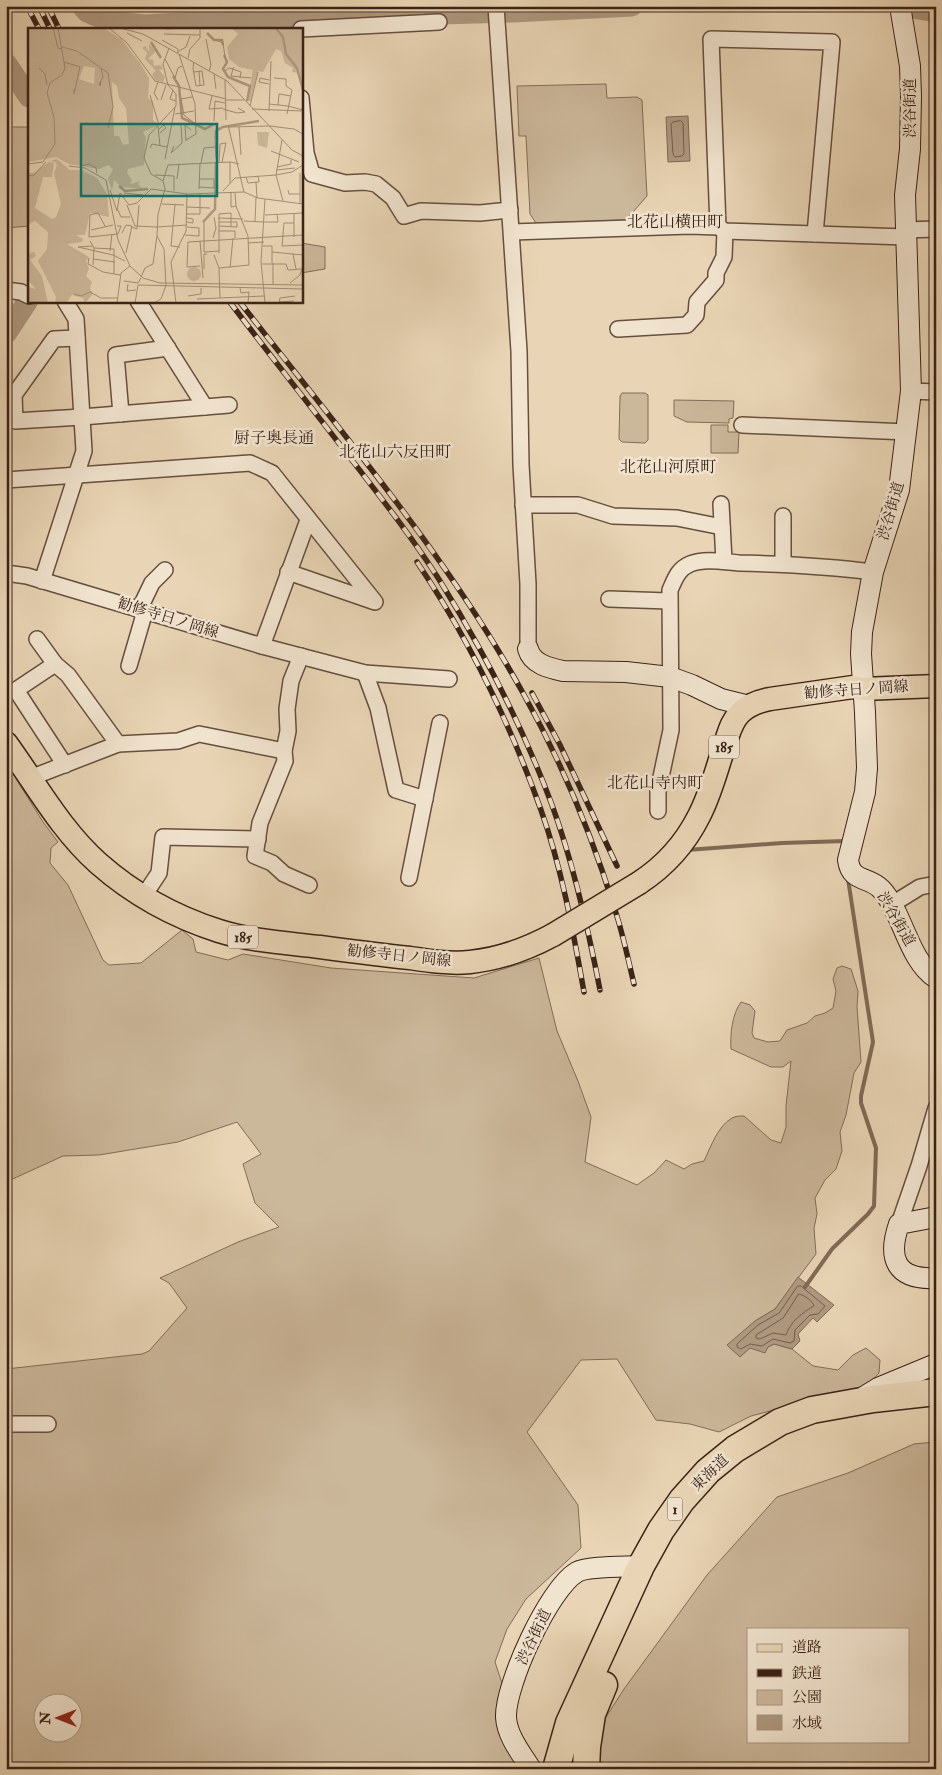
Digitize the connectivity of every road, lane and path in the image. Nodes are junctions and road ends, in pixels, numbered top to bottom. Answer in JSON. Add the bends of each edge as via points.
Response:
{"nodes":[{"id":1,"x":496,"y":13,"type":"edge"},
{"id":2,"x":901,"y":14,"type":"edge"},
{"id":3,"x":439,"y":22,"type":"dead end"},
{"id":4,"x":302,"y":29,"type":"edge"},
{"id":5,"x":302,"y":109,"type":"edge"},
{"id":6,"x":510,"y":210,"type":"junction"},
{"id":7,"x":722,"y":229,"type":"junction"},
{"id":8,"x":936,"y":230,"type":"edge"},
{"id":9,"x":512,"y":232,"type":"junction"},
{"id":10,"x":815,"y":234,"type":"junction"},
{"id":11,"x":906,"y":234,"type":"junction"},
{"id":12,"x":66,"y":302,"type":"edge"},
{"id":13,"x":139,"y":302,"type":"edge"},
{"id":14,"x":618,"y":329,"type":"dead end"},
{"id":15,"x":77,"y":338,"type":"junction"},
{"id":16,"x":168,"y":348,"type":"junction"},
{"id":17,"x":911,"y":391,"type":"junction"},
{"id":18,"x":936,"y":392,"type":"edge"},
{"id":19,"x":229,"y":405,"type":"dead end"},
{"id":20,"x":206,"y":407,"type":"junction"},
{"id":21,"x":121,"y":414,"type":"junction"},
{"id":22,"x":82,"y":417,"type":"junction"},
{"id":23,"x":742,"y":425,"type":"dead end"},
{"id":24,"x":906,"y":432,"type":"junction"},
{"id":25,"x":76,"y":476,"type":"junction"},
{"id":26,"x":6,"y":480,"type":"edge"},
{"id":27,"x":721,"y":504,"type":"dead end"},
{"id":28,"x":523,"y":505,"type":"junction"},
{"id":29,"x":782,"y":516,"type":"dead end"},
{"id":30,"x":308,"y":520,"type":"junction"},
{"id":31,"x":722,"y":527,"type":"junction"},
{"id":32,"x":724,"y":561,"type":"junction"},
{"id":33,"x":783,"y":564,"type":"junction"},
{"id":34,"x":166,"y":570,"type":"dead end"},
{"id":35,"x":288,"y":572,"type":"junction"},
{"id":36,"x":872,"y":572,"type":"junction"},
{"id":37,"x":6,"y":573,"type":"edge"},
{"id":38,"x":42,"y":581,"type":"junction"},
{"id":39,"x":609,"y":599,"type":"dead end"},
{"id":40,"x":670,"y":601,"type":"junction"},
{"id":41,"x":142,"y":610,"type":"junction"},
{"id":42,"x":38,"y":639,"type":"dead end"},
{"id":43,"x":262,"y":646,"type":"junction"},
{"id":44,"x":528,"y":649,"type":"joint"},
{"id":45,"x":301,"y":656,"type":"junction"},
{"id":46,"x":55,"y":664,"type":"junction"},
{"id":47,"x":129,"y":666,"type":"dead end"},
{"id":48,"x":364,"y":673,"type":"junction"},
{"id":49,"x":670,"y":677,"type":"junction"},
{"id":50,"x":449,"y":679,"type":"dead end"},
{"id":51,"x":936,"y":686,"type":"edge"},
{"id":52,"x":863,"y":689,"type":"junction"},
{"id":53,"x":749,"y":706,"type":"junction"},
{"id":54,"x":440,"y":723,"type":"dead end"},
{"id":55,"x":118,"y":744,"type":"junction"},
{"id":56,"x":284,"y":751,"type":"junction"},
{"id":57,"x":10,"y":756,"type":"edge"},
{"id":58,"x":64,"y":765,"type":"junction"},
{"id":59,"x":30,"y":778,"type":"junction"},
{"id":60,"x":425,"y":799,"type":"junction"},
{"id":61,"x":658,"y":811,"type":"dead end"},
{"id":62,"x":258,"y":839,"type":"junction"},
{"id":63,"x":410,"y":878,"type":"dead end"},
{"id":64,"x":936,"y":884,"type":"edge"},
{"id":65,"x":309,"y":885,"type":"dead end"},
{"id":66,"x":143,"y":897,"type":"junction"},
{"id":67,"x":891,"y":905,"type":"junction"},
{"id":68,"x":934,"y":981,"type":"edge"},
{"id":69,"x":936,"y":1108,"type":"edge"},
{"id":70,"x":936,"y":1217,"type":"edge"},
{"id":71,"x":899,"y":1224,"type":"junction"},
{"id":72,"x":936,"y":1278,"type":"edge"},
{"id":73,"x":931,"y":1385,"type":"edge"},
{"id":74,"x":6,"y":1424,"type":"edge"},
{"id":75,"x":48,"y":1424,"type":"dead end"},
{"id":76,"x":641,"y":1566,"type":"junction"},
{"id":77,"x":531,"y":1769,"type":"edge"},
{"id":78,"x":556,"y":1769,"type":"edge"},
{"id":79,"x":586,"y":1769,"type":"edge"}],
"edges":[{"from":1,"to":6,"type":"street"},
{"from":2,"to":11,"type":"main road","name":"渋谷街道","via":[[910,66],[911,96]]},
{"from":3,"to":4,"type":"street"},
{"from":5,"to":6,"type":"street","via":[[306,153],[312,174],[345,183],[376,184],[393,198],[404,216],[421,211]]},
{"from":6,"to":9,"type":"street"},
{"from":7,"to":9,"type":"street","via":[[690,226]]},
{"from":7,"to":10,"type":"street"},
{"from":7,"to":10,"type":"street","via":[[712,39],[832,42]]},
{"from":7,"to":14,"type":"street","via":[[724,257],[716,280],[697,302],[696,315],[687,325]]},
{"from":8,"to":11,"type":"street"},
{"from":9,"to":28,"type":"street"},
{"from":10,"to":11,"type":"street"},
{"from":11,"to":17,"type":"main road","name":"渋谷街道"},
{"from":12,"to":15,"type":"street","via":[[76,319]]},
{"from":13,"to":16,"type":"street"},
{"from":15,"to":22,"type":"street"},
{"from":15,"to":22,"type":"street","via":[[54,339],[14,395],[15,421]]},
{"from":16,"to":20,"type":"street"},
{"from":16,"to":21,"type":"street","via":[[116,355]]},
{"from":17,"to":18,"type":"street"},
{"from":17,"to":24,"type":"main road","name":"渋谷街道"},
{"from":19,"to":20,"type":"street"},
{"from":20,"to":21,"type":"street"},
{"from":21,"to":22,"type":"street"},
{"from":22,"to":25,"type":"street","via":[[84,451]]},
{"from":23,"to":24,"type":"street"},
{"from":24,"to":36,"type":"main road","name":"渋谷街道","via":[[899,490]]},
{"from":25,"to":26,"type":"street"},
{"from":25,"to":30,"type":"street","via":[[250,463],[272,473]]},
{"from":25,"to":38,"type":"street"},
{"from":27,"to":31,"type":"street"},
{"from":28,"to":31,"type":"street","via":[[578,505],[613,516],[677,518]]},
{"from":28,"to":44,"type":"street","via":[[526,519]]},
{"from":29,"to":33,"type":"street"},
{"from":30,"to":35,"type":"street"},
{"from":30,"to":35,"type":"street","via":[[376,602]]},
{"from":31,"to":32,"type":"street"},
{"from":32,"to":33,"type":"street"},
{"from":32,"to":40,"type":"street","via":[[686,566],[676,576],[670,590]]},
{"from":33,"to":36,"type":"street"},
{"from":34,"to":41,"type":"street","via":[[152,583]]},
{"from":35,"to":43,"type":"street"},
{"from":36,"to":52,"type":"main road","name":"渋谷街道","via":[[860,654]]},
{"from":37,"to":38,"type":"street","name":"勧修寺日ノ岡線"},
{"from":38,"to":41,"type":"street","name":"勧修寺日ノ岡線"},
{"from":39,"to":40,"type":"street"},
{"from":40,"to":49,"type":"street"},
{"from":41,"to":43,"type":"street","name":"勧修寺日ノ岡線"},
{"from":41,"to":47,"type":"street"},
{"from":42,"to":46,"type":"street"},
{"from":43,"to":45,"type":"street","name":"勧修寺日ノ岡線"},
{"from":44,"to":49,"type":"main road","via":[[537,662],[563,671],[626,672]]},
{"from":45,"to":48,"type":"street","name":"勧修寺日ノ岡線"},
{"from":45,"to":56,"type":"street","via":[[291,680]]},
{"from":46,"to":55,"type":"street","via":[[68,675]]},
{"from":46,"to":58,"type":"street","via":[[16,690]]},
{"from":48,"to":50,"type":"street","name":"勧修寺日ノ岡線"},
{"from":48,"to":60,"type":"street","via":[[378,708],[396,790]]},
{"from":49,"to":53,"type":"main road","via":[[721,699]]},
{"from":49,"to":61,"type":"street","via":[[671,730],[658,791]]},
{"from":51,"to":52,"type":"main road","name":"勧修寺日ノ岡線","number":"185"},
{"from":52,"to":53,"type":"main road","name":"勧修寺日ノ岡線","number":"185","via":[[853,687],[778,697]]},
{"from":52,"to":67,"type":"main road","name":"渋谷街道","via":[[865,792],[848,865],[855,876],[880,888]]},
{"from":53,"to":66,"type":"main road","name":"勧修寺日ノ岡線","number":"185","bridge":true,"via":[[732,724],[707,800],[691,831],[656,872],[553,935],[506,955],[472,962],[448,962],[236,935],[186,919]]},
{"from":54,"to":60,"type":"street"},
{"from":55,"to":56,"type":"street","via":[[178,741],[199,734]]},
{"from":55,"to":58,"type":"street"},
{"from":56,"to":62,"type":"street","via":[[285,761],[260,823]]},
{"from":57,"to":59,"type":"main road","name":"勧修寺日ノ岡線","number":"185"},
{"from":58,"to":59,"type":"street"},
{"from":59,"to":66,"type":"main road","name":"勧修寺日ノ岡線","number":"185","via":[[77,842],[98,863]]},
{"from":60,"to":63,"type":"street"},
{"from":62,"to":65,"type":"street","via":[[255,856]]},
{"from":62,"to":66,"type":"street","via":[[163,837],[159,873]]},
{"from":64,"to":67,"type":"street","via":[[920,887]]},
{"from":67,"to":68,"type":"main road","name":"渋谷街道","via":[[912,948]]},
{"from":69,"to":71,"type":"street"},
{"from":70,"to":71,"type":"main road"},
{"from":71,"to":72,"type":"main road","via":[[893,1242],[898,1264],[909,1276]]},
{"from":73,"to":76,"type":"highway","name":"東海道","number":"1","via":[[812,1410],[780,1422],[734,1449],[682,1500],[660,1530]]},
{"from":73,"to":79,"type":"highway","name":"東海道","number":"1","via":[[874,1409],[819,1421],[783,1438],[740,1463],[700,1500],[655,1571],[617,1649],[592,1714]]},
{"from":74,"to":75,"type":"street"},
{"from":76,"to":77,"type":"main road","name":"渋谷街道","via":[[578,1571],[566,1579],[542,1616],[508,1698],[506,1718],[509,1733]]},
{"from":76,"to":78,"type":"highway","name":"東海道","number":"1","via":[[569,1723]]}]}
